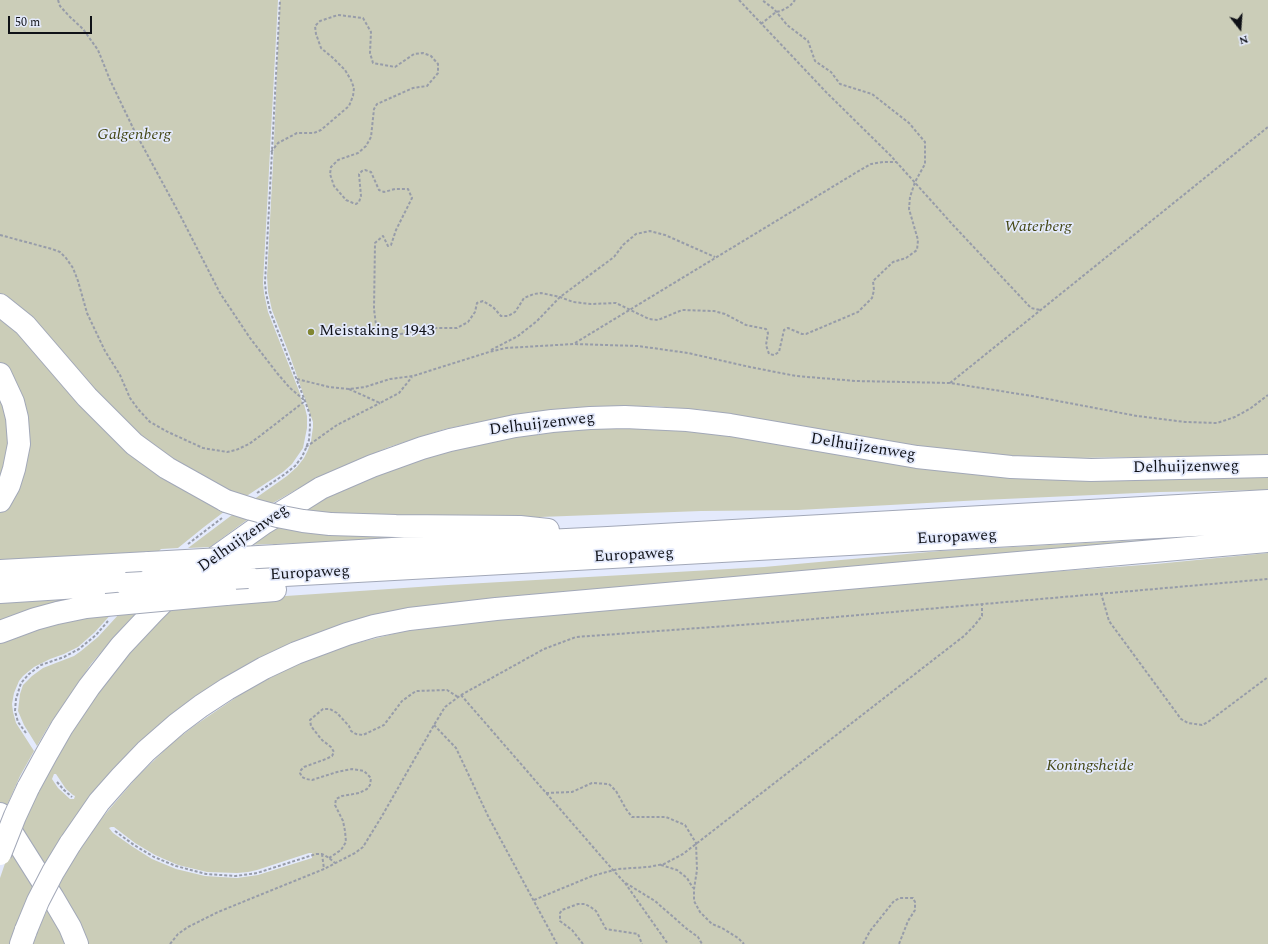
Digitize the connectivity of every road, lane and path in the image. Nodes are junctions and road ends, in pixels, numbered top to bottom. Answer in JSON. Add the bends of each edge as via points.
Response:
{"nodes":[{"id":1,"x":58,"y":0,"type":"edge"},
{"id":2,"x":280,"y":0,"type":"edge"},
{"id":3,"x":739,"y":0,"type":"edge"},
{"id":4,"x":762,"y":0,"type":"edge"},
{"id":5,"x":795,"y":0,"type":"edge"},
{"id":6,"x":776,"y":12,"type":"junction"},
{"id":7,"x":761,"y":24,"type":"junction"},
{"id":8,"x":1268,"y":127,"type":"edge"},
{"id":9,"x":271,"y":152,"type":"junction"},
{"id":10,"x":896,"y":162,"type":"junction"},
{"id":11,"x":915,"y":182,"type":"junction"},
{"id":12,"x":0,"y":236,"type":"edge"},
{"id":13,"x":715,"y":257,"type":"junction"},
{"id":14,"x":560,"y":297,"type":"junction"},
{"id":15,"x":0,"y":305,"type":"edge"},
{"id":16,"x":630,"y":309,"type":"junction"},
{"id":17,"x":1040,"y":310,"type":"junction"},
{"id":18,"x":574,"y":344,"type":"junction"},
{"id":19,"x":489,"y":352,"type":"junction"},
{"id":20,"x":0,"y":374,"type":"edge"},
{"id":21,"x":413,"y":376,"type":"junction"},
{"id":22,"x":297,"y":379,"type":"junction"},
{"id":23,"x":950,"y":383,"type":"junction"},
{"id":24,"x":349,"y":389,"type":"junction"},
{"id":25,"x":1268,"y":395,"type":"edge"},
{"id":26,"x":305,"y":401,"type":"junction"},
{"id":27,"x":380,"y":402,"type":"junction"},
{"id":28,"x":306,"y":448,"type":"dead end"},
{"id":29,"x":1268,"y":466,"type":"edge"},
{"id":30,"x":0,"y":501,"type":"edge"},
{"id":31,"x":1268,"y":501,"type":"edge"},
{"id":32,"x":1268,"y":521,"type":"edge"},
{"id":33,"x":608,"y":538,"type":"junction"},
{"id":34,"x":1268,"y":541,"type":"edge"},
{"id":35,"x":395,"y":569,"type":"junction"},
{"id":36,"x":0,"y":571,"type":"edge"},
{"id":37,"x":1268,"y":579,"type":"edge"},
{"id":38,"x":0,"y":592,"type":"edge"},
{"id":39,"x":1101,"y":593,"type":"junction"},
{"id":40,"x":982,"y":604,"type":"junction"},
{"id":41,"x":0,"y":632,"type":"edge"},
{"id":42,"x":1268,"y":677,"type":"edge"},
{"id":43,"x":461,"y":695,"type":"junction"},
{"id":44,"x":458,"y":698,"type":"junction"},
{"id":45,"x":434,"y":724,"type":"junction"},
{"id":46,"x":57,"y":782,"type":"dead end"},
{"id":47,"x":546,"y":793,"type":"junction"},
{"id":48,"x":72,"y":797,"type":"dead end"},
{"id":49,"x":0,"y":814,"type":"edge"},
{"id":50,"x":115,"y":831,"type":"dead end"},
{"id":51,"x":696,"y":843,"type":"junction"},
{"id":52,"x":0,"y":854,"type":"edge"},
{"id":53,"x":322,"y":854,"type":"junction"},
{"id":54,"x":329,"y":858,"type":"junction"},
{"id":55,"x":335,"y":863,"type":"junction"},
{"id":56,"x":660,"y":864,"type":"junction"},
{"id":57,"x":324,"y":869,"type":"junction"},
{"id":58,"x":613,"y":870,"type":"junction"},
{"id":59,"x":624,"y":882,"type":"junction"},
{"id":60,"x":694,"y":889,"type":"junction"},
{"id":61,"x":534,"y":900,"type":"junction"},
{"id":62,"x":23,"y":937,"type":"edge"},
{"id":63,"x":77,"y":944,"type":"edge"},
{"id":64,"x":170,"y":944,"type":"edge"},
{"id":65,"x":557,"y":944,"type":"edge"},
{"id":66,"x":583,"y":944,"type":"edge"},
{"id":67,"x":642,"y":944,"type":"edge"},
{"id":68,"x":668,"y":944,"type":"edge"},
{"id":69,"x":702,"y":944,"type":"edge"},
{"id":70,"x":744,"y":944,"type":"edge"},
{"id":71,"x":863,"y":944,"type":"edge"},
{"id":72,"x":899,"y":944,"type":"edge"}],
"edges":[{"from":1,"to":26,"type":"path","via":[[60,6],[83,29],[98,50],[134,130],[220,293],[277,373]]},
{"from":2,"to":9,"type":"path"},
{"from":3,"to":7,"type":"path"},
{"from":4,"to":6,"type":"path"},
{"from":5,"to":6,"type":"path","via":[[790,6]]},
{"from":6,"to":7,"type":"path"},
{"from":6,"to":11,"type":"path","via":[[787,25],[808,41],[815,61],[831,72],[840,84],[872,94],[909,122],[925,142],[925,164]]},
{"from":7,"to":10,"type":"path"},
{"from":8,"to":17,"type":"path"},
{"from":9,"to":14,"type":"path","via":[[278,143],[297,133],[314,133],[321,130],[349,106],[354,88],[351,80],[345,70],[321,48],[315,26],[320,21],[338,15],[363,18],[371,32],[370,53],[373,63],[395,67],[414,54],[423,53],[431,56],[438,64],[438,73],[427,86],[413,88],[377,104],[374,109],[371,137],[366,146],[358,153],[338,160],[331,167],[330,174],[334,186],[346,200],[353,203],[359,202],[359,174],[366,170],[371,172],[378,190],[408,190],[412,198],[391,245],[388,246],[383,236],[375,243],[374,309],[376,325],[383,336],[424,328],[457,328],[468,322],[477,304],[484,301],[501,316],[508,316],[515,312],[524,298],[534,294]]},
{"from":9,"to":22,"type":"path","via":[[266,293],[270,312]]},
{"from":10,"to":11,"type":"path"},
{"from":10,"to":13,"type":"path","via":[[871,164]]},
{"from":11,"to":16,"type":"path","via":[[909,209],[918,240],[916,250],[906,258],[893,262],[873,281],[872,298],[858,312],[806,334],[788,328],[784,330],[779,352],[774,355],[769,354],[766,345],[766,329],[746,325],[724,314],[682,310],[658,320],[649,319]]},
{"from":11,"to":17,"type":"path","via":[[1031,308]]},
{"from":12,"to":26,"type":"path","via":[[52,248],[66,258],[73,268],[90,320],[104,351],[120,375],[130,398],[150,422],[161,428],[203,448],[227,452],[249,444]]},
{"from":13,"to":14,"type":"path","via":[[664,235],[650,231],[636,234],[622,245],[614,257]]},
{"from":13,"to":16,"type":"path"},
{"from":14,"to":16,"type":"path","via":[[573,302],[591,304],[616,303]]},
{"from":14,"to":19,"type":"path","via":[[518,336]]},
{"from":15,"to":33,"type":"highway","bridge":true,"via":[[25,325],[87,397],[134,444],[167,468],[226,501],[277,516],[330,524],[520,527]]},
{"from":16,"to":18,"type":"path"},
{"from":17,"to":23,"type":"path"},
{"from":18,"to":19,"type":"path","via":[[506,348]]},
{"from":18,"to":23,"type":"path","via":[[638,346],[688,353],[796,376],[856,381]]},
{"from":19,"to":21,"type":"path"},
{"from":20,"to":30,"type":"highway","via":[[13,402],[18,435],[14,469]]},
{"from":21,"to":24,"type":"path"},
{"from":21,"to":27,"type":"path","via":[[399,393]]},
{"from":22,"to":24,"type":"path"},
{"from":22,"to":26,"type":"path"},
{"from":23,"to":25,"type":"path","via":[[1137,416],[1205,423],[1217,423],[1235,417]]},
{"from":24,"to":27,"type":"path"},
{"from":27,"to":28,"type":"path","via":[[337,425]]},
{"from":29,"to":52,"type":"highway","name":"Delhuijzenweg","bridge":true,"via":[[1091,470],[1011,467],[868,450],[730,425],[654,418],[552,421],[501,428],[450,440],[372,466],[321,488],[264,523],[176,590],[121,646],[74,707],[28,788]]},
{"from":31,"to":33,"type":"highway","name":"Europaweg"},
{"from":32,"to":35,"type":"highway","name":"Europaweg"},
{"from":33,"to":36,"type":"highway","name":"Europaweg","bridge":true},
{"from":34,"to":62,"type":"highway","bridge":true,"via":[[496,609],[409,619],[347,634],[296,653],[227,689],[201,706],[146,751],[100,802],[70,844],[38,901]]},
{"from":35,"to":38,"type":"highway","name":"Europaweg","bridge":true},
{"from":35,"to":41,"type":"highway","bridge":true,"via":[[303,587],[86,607],[35,619]]},
{"from":37,"to":39,"type":"path"},
{"from":39,"to":40,"type":"path"},
{"from":39,"to":42,"type":"path","via":[[1109,621],[1181,719],[1188,723],[1208,722]]},
{"from":40,"to":43,"type":"path","via":[[576,637],[544,649]]},
{"from":40,"to":51,"type":"path","via":[[982,616],[964,636]]},
{"from":43,"to":44,"type":"path"},
{"from":43,"to":47,"type":"path"},
{"from":44,"to":45,"type":"path","via":[[445,707]]},
{"from":44,"to":54,"type":"path","via":[[447,690],[416,691],[402,701],[384,725],[363,735],[356,734],[330,709],[323,710],[310,720],[311,726],[334,752],[332,756],[300,770],[302,777],[312,780],[352,769],[364,771],[371,778],[367,789],[336,799],[335,805],[346,831],[346,842],[341,850]]},
{"from":45,"to":55,"type":"path","via":[[363,846],[356,853]]},
{"from":45,"to":61,"type":"path","via":[[456,748],[488,816]]},
{"from":46,"to":48,"type":"path"},
{"from":47,"to":51,"type":"path","via":[[572,792],[592,783],[609,784],[616,790],[632,817],[666,817],[685,825]]},
{"from":47,"to":58,"type":"path"},
{"from":49,"to":63,"type":"highway","via":[[53,898]]},
{"from":50,"to":53,"type":"path","via":[[154,857],[206,874],[236,876],[257,873]]},
{"from":51,"to":56,"type":"path","via":[[677,858]]},
{"from":51,"to":60,"type":"path","via":[[698,870]]},
{"from":53,"to":54,"type":"path"},
{"from":53,"to":57,"type":"path"},
{"from":54,"to":55,"type":"path"},
{"from":55,"to":57,"type":"path"},
{"from":56,"to":58,"type":"path"},
{"from":56,"to":60,"type":"path","via":[[677,870],[687,878]]},
{"from":57,"to":64,"type":"path","via":[[218,912],[188,927]]},
{"from":58,"to":59,"type":"path"},
{"from":58,"to":61,"type":"path"},
{"from":59,"to":68,"type":"path"},
{"from":59,"to":69,"type":"path","via":[[655,901],[698,937]]},
{"from":60,"to":70,"type":"path","via":[[694,901],[700,912],[712,924]]},
{"from":61,"to":65,"type":"path"},
{"from":66,"to":67,"type":"path","via":[[572,930],[560,921],[562,910],[578,904],[592,908],[606,929],[638,934]]},
{"from":71,"to":72,"type":"path","via":[[894,901],[900,898],[913,898],[915,910]]}]}
